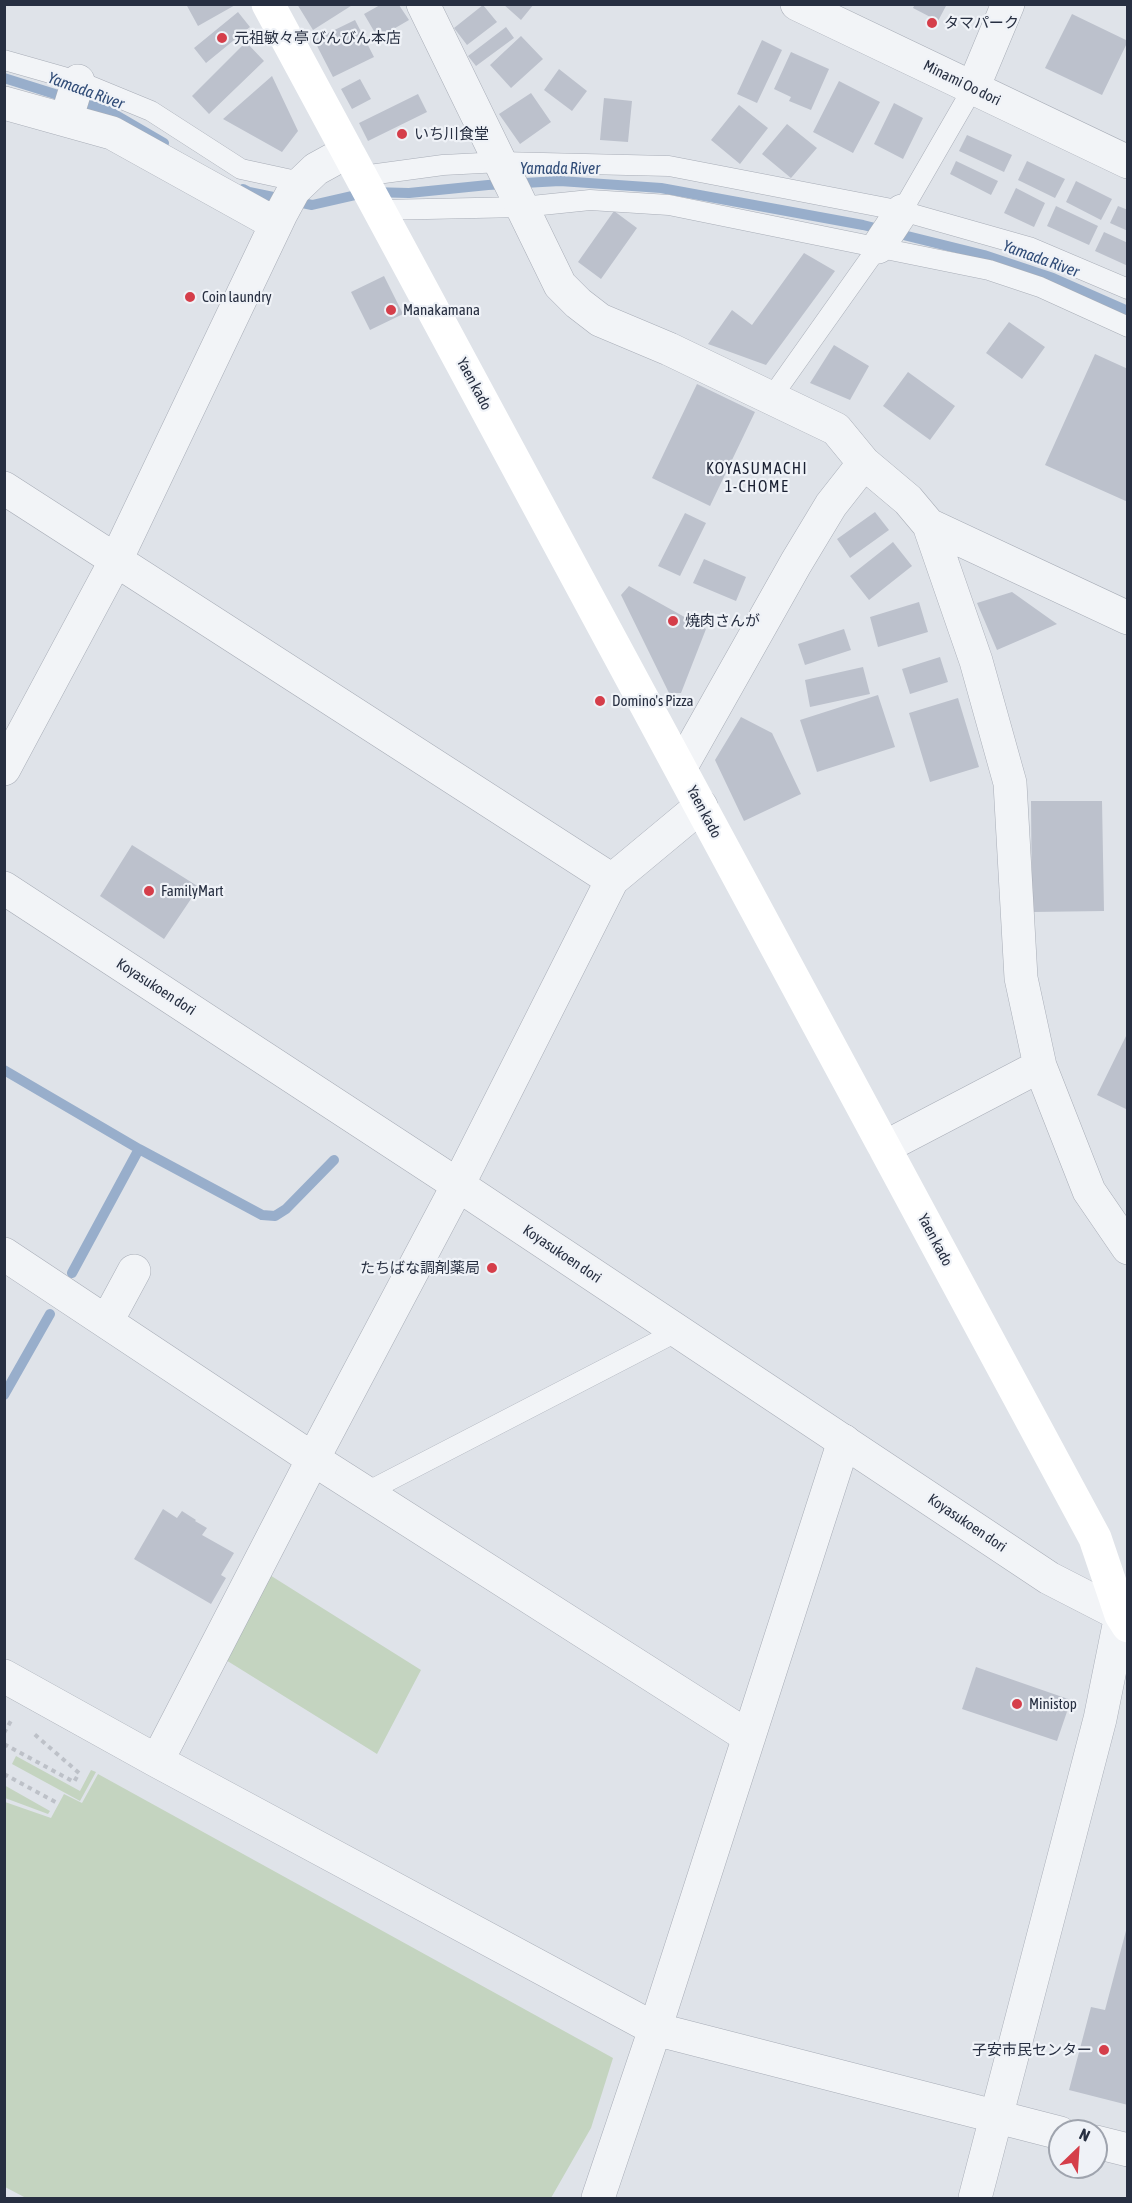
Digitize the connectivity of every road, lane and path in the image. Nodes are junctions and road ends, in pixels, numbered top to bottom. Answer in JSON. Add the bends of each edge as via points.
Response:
{"nodes":[{"id":1,"x":268,"y":4,"type":"edge"},
{"id":2,"x":423,"y":4,"type":"edge"},
{"id":3,"x":797,"y":4,"type":"edge"},
{"id":4,"x":1008,"y":4,"type":"edge"},
{"id":5,"x":4,"y":60,"type":"edge"},
{"id":6,"x":77,"y":82,"type":"junction"},
{"id":7,"x":974,"y":88,"type":"junction"},
{"id":8,"x":4,"y":103,"type":"edge"},
{"id":9,"x":66,"y":119,"type":"junction"},
{"id":10,"x":1128,"y":162,"type":"edge"},
{"id":11,"x":502,"y":166,"type":"junction"},
{"id":12,"x":366,"y":185,"type":"junction"},
{"id":13,"x":288,"y":203,"type":"junction"},
{"id":14,"x":521,"y":205,"type":"junction"},
{"id":15,"x":890,"y":229,"type":"junction"},
{"id":16,"x":1128,"y":289,"type":"edge"},
{"id":17,"x":1128,"y":327,"type":"edge"},
{"id":18,"x":771,"y":398,"type":"junction"},
{"id":19,"x":864,"y":463,"type":"junction"},
{"id":20,"x":4,"y":488,"type":"edge"},
{"id":21,"x":929,"y":525,"type":"junction"},
{"id":22,"x":116,"y":560,"type":"junction"},
{"id":23,"x":1128,"y":618,"type":"edge"},
{"id":24,"x":681,"y":768,"type":"junction"},
{"id":25,"x":4,"y":769,"type":"edge"},
{"id":26,"x":701,"y":806,"type":"junction"},
{"id":27,"x":612,"y":880,"type":"junction"},
{"id":28,"x":4,"y":888,"type":"edge"},
{"id":29,"x":1040,"y":1066,"type":"junction"},
{"id":30,"x":885,"y":1147,"type":"junction"},
{"id":31,"x":458,"y":1185,"type":"junction"},
{"id":32,"x":1128,"y":1248,"type":"edge"},
{"id":33,"x":4,"y":1254,"type":"edge"},
{"id":34,"x":134,"y":1271,"type":"dead end"},
{"id":35,"x":107,"y":1321,"type":"junction"},
{"id":36,"x":678,"y":1331,"type":"junction"},
{"id":37,"x":844,"y":1441,"type":"junction"},
{"id":38,"x":313,"y":1459,"type":"junction"},
{"id":39,"x":365,"y":1493,"type":"junction"},
{"id":40,"x":1126,"y":1612,"type":"edge"},
{"id":41,"x":4,"y":1676,"type":"edge"},
{"id":42,"x":22,"y":1724,"type":"dead end"},
{"id":43,"x":30,"y":1731,"type":"dead end"},
{"id":44,"x":4,"y":1733,"type":"edge"},
{"id":45,"x":749,"y":1737,"type":"junction"},
{"id":46,"x":4,"y":1744,"type":"edge"},
{"id":47,"x":157,"y":1761,"type":"junction"},
{"id":48,"x":4,"y":1774,"type":"edge"},
{"id":49,"x":59,"y":1804,"type":"dead end"},
{"id":50,"x":655,"y":2029,"type":"junction"},
{"id":51,"x":995,"y":2118,"type":"junction"},
{"id":52,"x":1048,"y":2130,"type":"edge"},
{"id":53,"x":1108,"y":2145,"type":"edge"},
{"id":54,"x":1128,"y":2150,"type":"edge"},
{"id":55,"x":598,"y":2199,"type":"edge"},
{"id":56,"x":975,"y":2199,"type":"edge"}],
"edges":[{"from":1,"to":12,"type":"main road","name":"Yaen kado"},
{"from":2,"to":11,"type":"street"},
{"from":3,"to":7,"type":"street","name":"Minami Oo dori"},
{"from":4,"to":7,"type":"street"},
{"from":5,"to":6,"type":"lane"},
{"from":6,"to":9,"type":"street"},
{"from":6,"to":13,"type":"lane","via":[[151,111]]},
{"from":7,"to":10,"type":"street","name":"Minami Oo dori"},
{"from":7,"to":15,"type":"lane"},
{"from":8,"to":9,"type":"street"},
{"from":9,"to":13,"type":"street","via":[[112,133]]},
{"from":11,"to":12,"type":"lane","via":[[443,165]]},
{"from":11,"to":14,"type":"street"},
{"from":11,"to":15,"type":"lane","via":[[669,166]]},
{"from":12,"to":13,"type":"street","via":[[316,169]]},
{"from":12,"to":14,"type":"lane"},
{"from":12,"to":24,"type":"main road","name":"Yaen kado"},
{"from":13,"to":22,"type":"street"},
{"from":14,"to":15,"type":"lane","via":[[590,200],[669,205]]},
{"from":14,"to":18,"type":"street","via":[[560,285],[600,320]]},
{"from":15,"to":16,"type":"lane","via":[[1029,247]]},
{"from":15,"to":17,"type":"lane","via":[[1040,287]]},
{"from":15,"to":18,"type":"lane"},
{"from":18,"to":19,"type":"street","via":[[836,429]]},
{"from":19,"to":21,"type":"street","via":[[908,500]]},
{"from":19,"to":24,"type":"street","via":[[801,554]]},
{"from":20,"to":22,"type":"street"},
{"from":21,"to":23,"type":"street"},
{"from":21,"to":29,"type":"street","via":[[976,661],[1011,783],[1021,978]]},
{"from":22,"to":25,"type":"street"},
{"from":22,"to":27,"type":"street"},
{"from":24,"to":26,"type":"main road","name":"Yaen kado"},
{"from":26,"to":27,"type":"street"},
{"from":26,"to":30,"type":"main road","name":"Yaen kado"},
{"from":27,"to":31,"type":"street"},
{"from":28,"to":31,"type":"street","name":"Koyasukoen dori"},
{"from":29,"to":30,"type":"street"},
{"from":29,"to":32,"type":"street","via":[[1089,1191]]},
{"from":30,"to":40,"type":"main road","name":"Yaen kado","via":[[1095,1538]]},
{"from":31,"to":36,"type":"street","name":"Koyasukoen dori"},
{"from":31,"to":38,"type":"street"},
{"from":33,"to":35,"type":"street"},
{"from":34,"to":35,"type":"street"},
{"from":35,"to":38,"type":"street"},
{"from":36,"to":37,"type":"street","name":"Koyasukoen dori"},
{"from":36,"to":39,"type":"lane"},
{"from":37,"to":40,"type":"street","name":"Koyasukoen dori","via":[[1049,1578]]},
{"from":37,"to":45,"type":"street"},
{"from":38,"to":39,"type":"street"},
{"from":38,"to":47,"type":"street"},
{"from":39,"to":45,"type":"street"},
{"from":40,"to":51,"type":"street"},
{"from":41,"to":47,"type":"street"},
{"from":42,"to":44,"type":"path","via":[[14,1716]]},
{"from":43,"to":46,"type":"path","via":[[79,1773],[74,1782]]},
{"from":45,"to":50,"type":"street"},
{"from":47,"to":50,"type":"street"},
{"from":48,"to":49,"type":"path"},
{"from":50,"to":51,"type":"street"},
{"from":50,"to":55,"type":"street"},
{"from":51,"to":52,"type":"street"},
{"from":51,"to":56,"type":"street"},
{"from":53,"to":54,"type":"street"}]}
